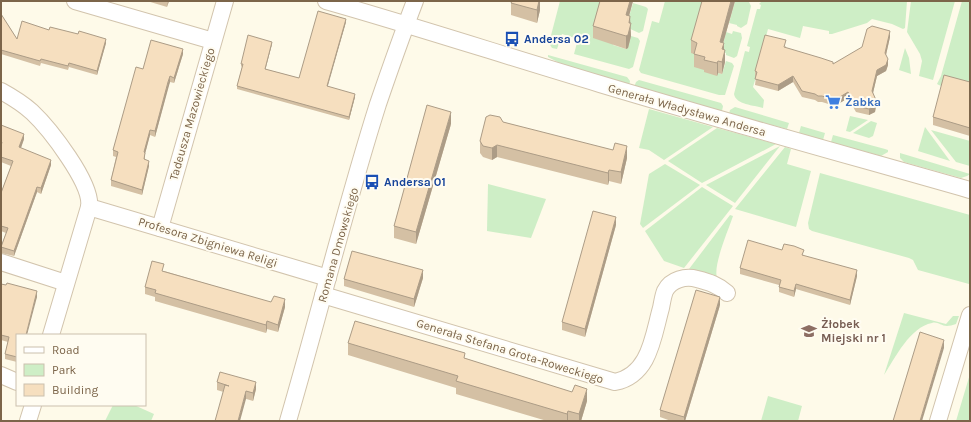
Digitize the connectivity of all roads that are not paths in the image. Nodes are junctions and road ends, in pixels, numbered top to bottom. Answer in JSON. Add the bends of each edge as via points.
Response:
{"nodes":[{"id":1,"x":75,"y":1,"type":"edge"},
{"id":2,"x":224,"y":1,"type":"edge"},
{"id":3,"x":326,"y":1,"type":"edge"},
{"id":4,"x":415,"y":1,"type":"edge"},
{"id":5,"x":406,"y":24,"type":"junction"},
{"id":6,"x":213,"y":41,"type":"junction"},
{"id":7,"x":1,"y":91,"type":"edge"},
{"id":8,"x":970,"y":190,"type":"edge"},
{"id":9,"x":89,"y":207,"type":"junction"},
{"id":10,"x":160,"y":228,"type":"junction"},
{"id":11,"x":1,"y":262,"type":"edge"},
{"id":12,"x":328,"y":278,"type":"junction"},
{"id":13,"x":66,"y":284,"type":"junction"},
{"id":14,"x":727,"y":294,"type":"dead end"},
{"id":15,"x":323,"y":295,"type":"junction"},
{"id":16,"x":970,"y":316,"type":"edge"},
{"id":17,"x":51,"y":334,"type":"edge"},
{"id":18,"x":1,"y":375,"type":"edge"},
{"id":19,"x":16,"y":382,"type":"edge"},
{"id":20,"x":33,"y":406,"type":"edge"},
{"id":21,"x":28,"y":421,"type":"edge"},
{"id":22,"x":288,"y":421,"type":"edge"},
{"id":23,"x":938,"y":421,"type":"edge"}],
"edges":[{"from":1,"to":6,"type":"street"},
{"from":2,"to":6,"type":"street","name":"Tadeusza Mazowieckiego"},
{"from":3,"to":5,"type":"street","name":"Generała Władysława Andersa"},
{"from":4,"to":5,"type":"street","name":"Romana Dmowskiego"},
{"from":5,"to":8,"type":"street","name":"Generała Władysława Andersa","via":[[612,88]]},
{"from":5,"to":12,"type":"street","name":"Romana Dmowskiego","via":[[378,104]]},
{"from":6,"to":10,"type":"street","name":"Tadeusza Mazowieckiego"},
{"from":7,"to":9,"type":"street","via":[[32,112],[64,150],[83,185]]},
{"from":9,"to":10,"type":"street","name":"Profesora Zbigniewa Religi"},
{"from":9,"to":13,"type":"street"},
{"from":10,"to":12,"type":"street","name":"Profesora Zbigniewa Religi"},
{"from":11,"to":13,"type":"street"},
{"from":12,"to":15,"type":"street","name":"Romana Dmowskiego"},
{"from":13,"to":17,"type":"street"},
{"from":14,"to":15,"type":"street","name":"Generała Stefana Grota-Roweckiego","via":[[714,284],[693,278],[683,278],[671,284],[664,294],[645,361],[629,376],[616,382]]},
{"from":15,"to":22,"type":"street","name":"Romana Dmowskiego"},
{"from":16,"to":23,"type":"street"},
{"from":18,"to":19,"type":"street"},
{"from":20,"to":21,"type":"street"}]}
